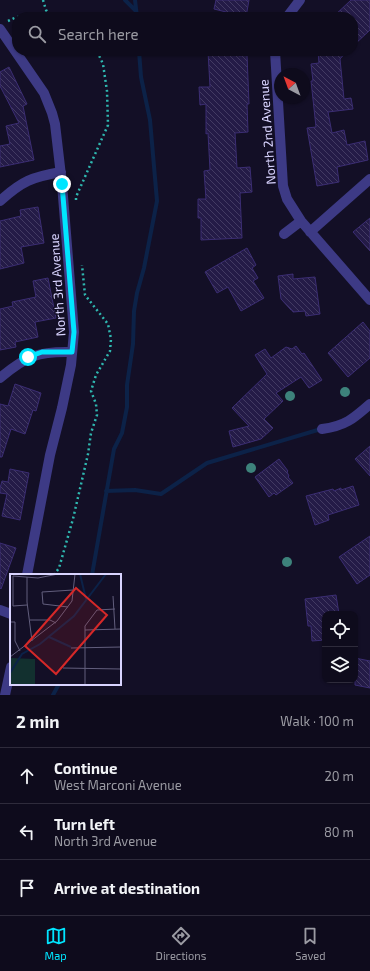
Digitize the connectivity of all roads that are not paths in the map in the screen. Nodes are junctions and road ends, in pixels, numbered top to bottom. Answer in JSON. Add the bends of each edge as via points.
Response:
{"nodes":[{"id":1,"x":300,"y":0,"type":"edge"},
{"id":2,"x":290,"y":12,"type":"edge"},
{"id":3,"x":0,"y":30,"type":"edge"},
{"id":4,"x":12,"y":47,"type":"edge"},
{"id":5,"x":18,"y":56,"type":"edge"},
{"id":6,"x":276,"y":56,"type":"edge"},
{"id":7,"x":61,"y":172,"type":"junction"},
{"id":8,"x":370,"y":179,"type":"edge"},
{"id":9,"x":0,"y":200,"type":"edge"},
{"id":10,"x":301,"y":221,"type":"junction"},
{"id":11,"x":310,"y":232,"type":"junction"},
{"id":12,"x":284,"y":234,"type":"dead end"},
{"id":13,"x":370,"y":300,"type":"edge"},
{"id":14,"x":72,"y":352,"type":"junction"},
{"id":15,"x":0,"y":378,"type":"edge"},
{"id":16,"x":370,"y":404,"type":"edge"},
{"id":17,"x":322,"y":429,"type":"dead end"},
{"id":18,"x":27,"y":574,"type":"edge"},
{"id":19,"x":0,"y":610,"type":"edge"},
{"id":20,"x":10,"y":614,"type":"edge"},
{"id":21,"x":10,"y":671,"type":"edge"},
{"id":22,"x":5,"y":695,"type":"edge"}],
"edges":[{"from":1,"to":2,"type":"street"},
{"from":3,"to":4,"type":"street","name":"North 3rd Avenue"},
{"from":5,"to":7,"type":"street","name":"North 3rd Avenue","via":[[44,93],[52,113]]},
{"from":6,"to":10,"type":"street","name":"North 2nd Avenue","via":[[283,186],[287,199]]},
{"from":7,"to":9,"type":"street","via":[[40,175],[25,181]]},
{"from":7,"to":14,"type":"street","name":"North 3rd Avenue","via":[[74,332]]},
{"from":8,"to":11,"type":"street"},
{"from":10,"to":11,"type":"street","name":"North 2nd Avenue"},
{"from":10,"to":12,"type":"street"},
{"from":11,"to":13,"type":"street","name":"North 2nd Avenue"},
{"from":14,"to":15,"type":"street","via":[[42,352],[28,357]]},
{"from":14,"to":18,"type":"street","name":"North 3rd Avenue"},
{"from":16,"to":17,"type":"street","via":[[353,419],[336,427]]},
{"from":19,"to":20,"type":"street"},
{"from":21,"to":22,"type":"street"}]}
